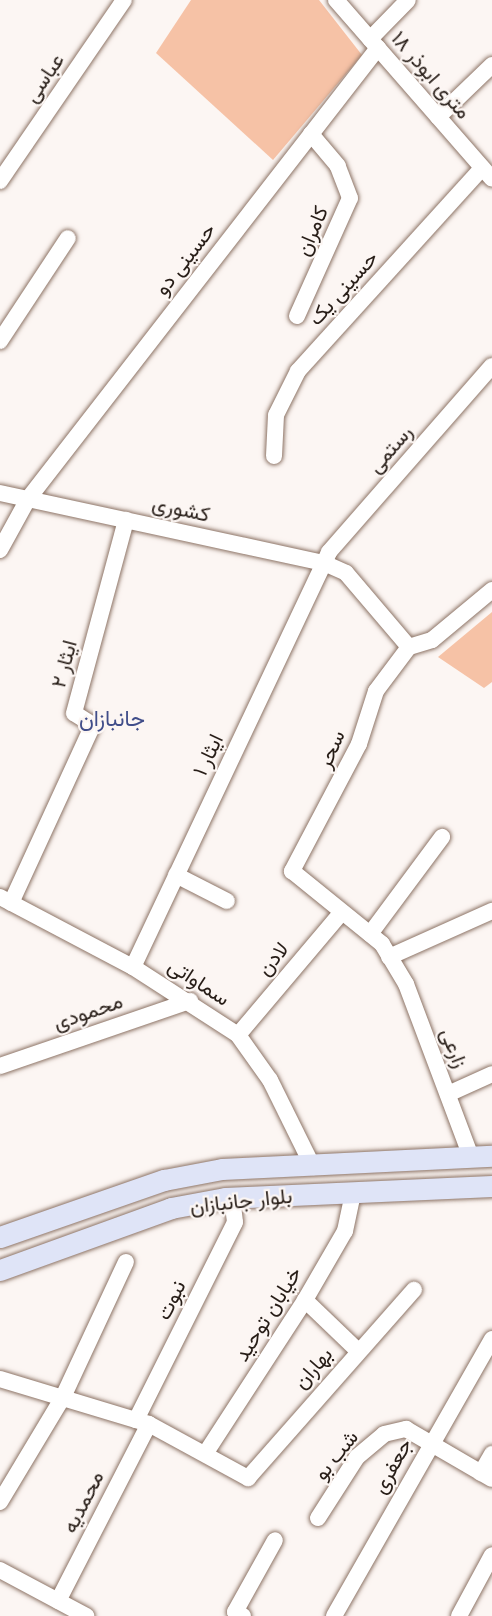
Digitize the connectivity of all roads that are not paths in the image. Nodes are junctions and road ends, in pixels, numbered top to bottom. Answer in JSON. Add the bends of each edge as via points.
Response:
{"nodes":[{"id":1,"x":124,"y":0,"type":"edge"},
{"id":2,"x":336,"y":0,"type":"edge"},
{"id":3,"x":408,"y":0,"type":"edge"},
{"id":4,"x":374,"y":43,"type":"junction"},
{"id":5,"x":492,"y":65,"type":"edge"},
{"id":6,"x":438,"y":117,"type":"junction"},
{"id":7,"x":311,"y":134,"type":"junction"},
{"id":8,"x":487,"y":174,"type":"edge"},
{"id":9,"x":0,"y":181,"type":"edge"},
{"id":10,"x":68,"y":238,"type":"dead end"},
{"id":11,"x":297,"y":316,"type":"dead end"},
{"id":12,"x":0,"y":341,"type":"edge"},
{"id":13,"x":492,"y":366,"type":"edge"},
{"id":14,"x":274,"y":456,"type":"dead end"},
{"id":15,"x":0,"y":493,"type":"edge"},
{"id":16,"x":28,"y":499,"type":"junction"},
{"id":17,"x":126,"y":520,"type":"junction"},
{"id":18,"x":0,"y":550,"type":"edge"},
{"id":19,"x":324,"y":563,"type":"junction"},
{"id":20,"x":492,"y":590,"type":"edge"},
{"id":21,"x":410,"y":647,"type":"junction"},
{"id":22,"x":442,"y":837,"type":"dead end"},
{"id":23,"x":292,"y":871,"type":"joint"},
{"id":24,"x":176,"y":875,"type":"junction"},
{"id":25,"x":5,"y":900,"type":"edge"},
{"id":26,"x":227,"y":901,"type":"dead end"},
{"id":27,"x":492,"y":911,"type":"edge"},
{"id":28,"x":342,"y":912,"type":"junction"},
{"id":29,"x":370,"y":934,"type":"junction"},
{"id":30,"x":389,"y":957,"type":"junction"},
{"id":31,"x":133,"y":967,"type":"junction"},
{"id":32,"x":190,"y":1001,"type":"junction"},
{"id":33,"x":238,"y":1035,"type":"junction"},
{"id":34,"x":0,"y":1066,"type":"edge"},
{"id":35,"x":492,"y":1074,"type":"edge"},
{"id":36,"x":448,"y":1094,"type":"junction"},
{"id":37,"x":482,"y":1156,"type":"edge"},
{"id":38,"x":313,"y":1167,"type":"junction"},
{"id":39,"x":492,"y":1186,"type":"edge"},
{"id":40,"x":353,"y":1194,"type":"junction"},
{"id":41,"x":232,"y":1198,"type":"junction"},
{"id":42,"x":0,"y":1237,"type":"edge"},
{"id":43,"x":126,"y":1262,"type":"dead end"},
{"id":44,"x":0,"y":1270,"type":"edge"},
{"id":45,"x":414,"y":1290,"type":"dead end"},
{"id":46,"x":306,"y":1300,"type":"junction"},
{"id":47,"x":492,"y":1339,"type":"edge"},
{"id":48,"x":358,"y":1351,"type":"junction"},
{"id":49,"x":0,"y":1379,"type":"edge"},
{"id":50,"x":63,"y":1397,"type":"junction"},
{"id":51,"x":142,"y":1422,"type":"junction"},
{"id":52,"x":429,"y":1444,"type":"junction"},
{"id":53,"x":207,"y":1451,"type":"junction"},
{"id":54,"x":492,"y":1454,"type":"edge"},
{"id":55,"x":487,"y":1476,"type":"edge"},
{"id":56,"x":0,"y":1502,"type":"edge"},
{"id":57,"x":318,"y":1518,"type":"dead end"},
{"id":58,"x":275,"y":1540,"type":"dead end"},
{"id":59,"x":492,"y":1555,"type":"edge"},
{"id":60,"x":0,"y":1570,"type":"edge"},
{"id":61,"x":57,"y":1601,"type":"junction"},
{"id":62,"x":239,"y":1614,"type":"edge"},
{"id":63,"x":86,"y":1616,"type":"edge"},
{"id":64,"x":334,"y":1616,"type":"edge"},
{"id":65,"x":459,"y":1616,"type":"edge"}],
"edges":[{"from":1,"to":9,"type":"street","name":"عباسی"},
{"from":2,"to":4,"type":"street","name":"۱۸ متری ابوذر"},
{"from":3,"to":4,"type":"street","name":"حسینی دو"},
{"from":4,"to":6,"type":"street","name":"۱۸ متری ابوذر"},
{"from":4,"to":7,"type":"street","name":"حسینی دو"},
{"from":5,"to":6,"type":"street"},
{"from":6,"to":8,"type":"street","name":"۱۸ متری ابوذر"},
{"from":7,"to":11,"type":"street","name":"کامران","via":[[338,166],[350,198]]},
{"from":7,"to":16,"type":"street","name":"حسینی دو"},
{"from":8,"to":14,"type":"street","name":"حسینی یک","via":[[298,371],[276,415]]},
{"from":10,"to":12,"type":"street"},
{"from":13,"to":19,"type":"street","name":"رستمی"},
{"from":15,"to":16,"type":"street"},
{"from":16,"to":17,"type":"street","name":"کشوری"},
{"from":16,"to":18,"type":"street","name":"حسینی دو"},
{"from":17,"to":19,"type":"street","name":"کشوری"},
{"from":17,"to":25,"type":"street","name":"ایثار ۲","via":[[74,713],[93,725]]},
{"from":19,"to":21,"type":"street","name":"کشوری","via":[[346,573]]},
{"from":19,"to":24,"type":"street","name":"ایثار ۱"},
{"from":20,"to":21,"type":"street","via":[[432,640]]},
{"from":21,"to":23,"type":"street","name":"سحر","via":[[376,691],[359,744]]},
{"from":22,"to":29,"type":"street"},
{"from":23,"to":28,"type":"street","name":"زارعی"},
{"from":24,"to":26,"type":"street"},
{"from":24,"to":31,"type":"street","name":"ایثار ۱"},
{"from":25,"to":31,"type":"street","name":"سماواتی"},
{"from":27,"to":30,"type":"street"},
{"from":28,"to":29,"type":"street","name":"زارعی"},
{"from":28,"to":33,"type":"street","name":"لادن"},
{"from":29,"to":30,"type":"street","name":"زارعی"},
{"from":30,"to":36,"type":"street","name":"زارعی","via":[[406,984]]},
{"from":31,"to":32,"type":"street","name":"سماواتی"},
{"from":32,"to":33,"type":"street","name":"سماواتی"},
{"from":32,"to":34,"type":"street","name":"محمودی"},
{"from":33,"to":38,"type":"street","name":"سماواتی","via":[[270,1080]]},
{"from":35,"to":36,"type":"street"},
{"from":36,"to":37,"type":"street","name":"زارعی"},
{"from":37,"to":38,"type":"main road","name":"بلوار جانبازان"},
{"from":38,"to":42,"type":"main road","name":"بلوار جانبازان","via":[[222,1169],[164,1180]]},
{"from":39,"to":40,"type":"main road","name":"بلوار جانبازان"},
{"from":40,"to":41,"type":"main road","name":"بلوار جانبازان"},
{"from":40,"to":46,"type":"street","name":"خیابان توحید","via":[[345,1231]]},
{"from":41,"to":44,"type":"main road","name":"بلوار جانبازان","via":[[171,1208]]},
{"from":41,"to":51,"type":"street","name":"نبوت","via":[[235,1222]]},
{"from":43,"to":50,"type":"street"},
{"from":45,"to":48,"type":"street","name":"بهاران"},
{"from":46,"to":48,"type":"street"},
{"from":46,"to":53,"type":"street","name":"خیابان توحید"},
{"from":47,"to":52,"type":"street","name":"جعفری"},
{"from":48,"to":53,"type":"street","name":"بهاران","via":[[248,1478]]},
{"from":49,"to":50,"type":"street"},
{"from":50,"to":51,"type":"street"},
{"from":50,"to":56,"type":"street"},
{"from":51,"to":53,"type":"street"},
{"from":51,"to":61,"type":"street","name":"محمدیه"},
{"from":52,"to":55,"type":"street","name":"شب بو"},
{"from":52,"to":57,"type":"street","name":"شب بو","via":[[406,1429],[384,1434],[357,1457]]},
{"from":52,"to":64,"type":"street","name":"جعفری"},
{"from":54,"to":55,"type":"street"},
{"from":58,"to":62,"type":"street"},
{"from":59,"to":65,"type":"street"},
{"from":60,"to":61,"type":"street"},
{"from":61,"to":63,"type":"street"}]}
